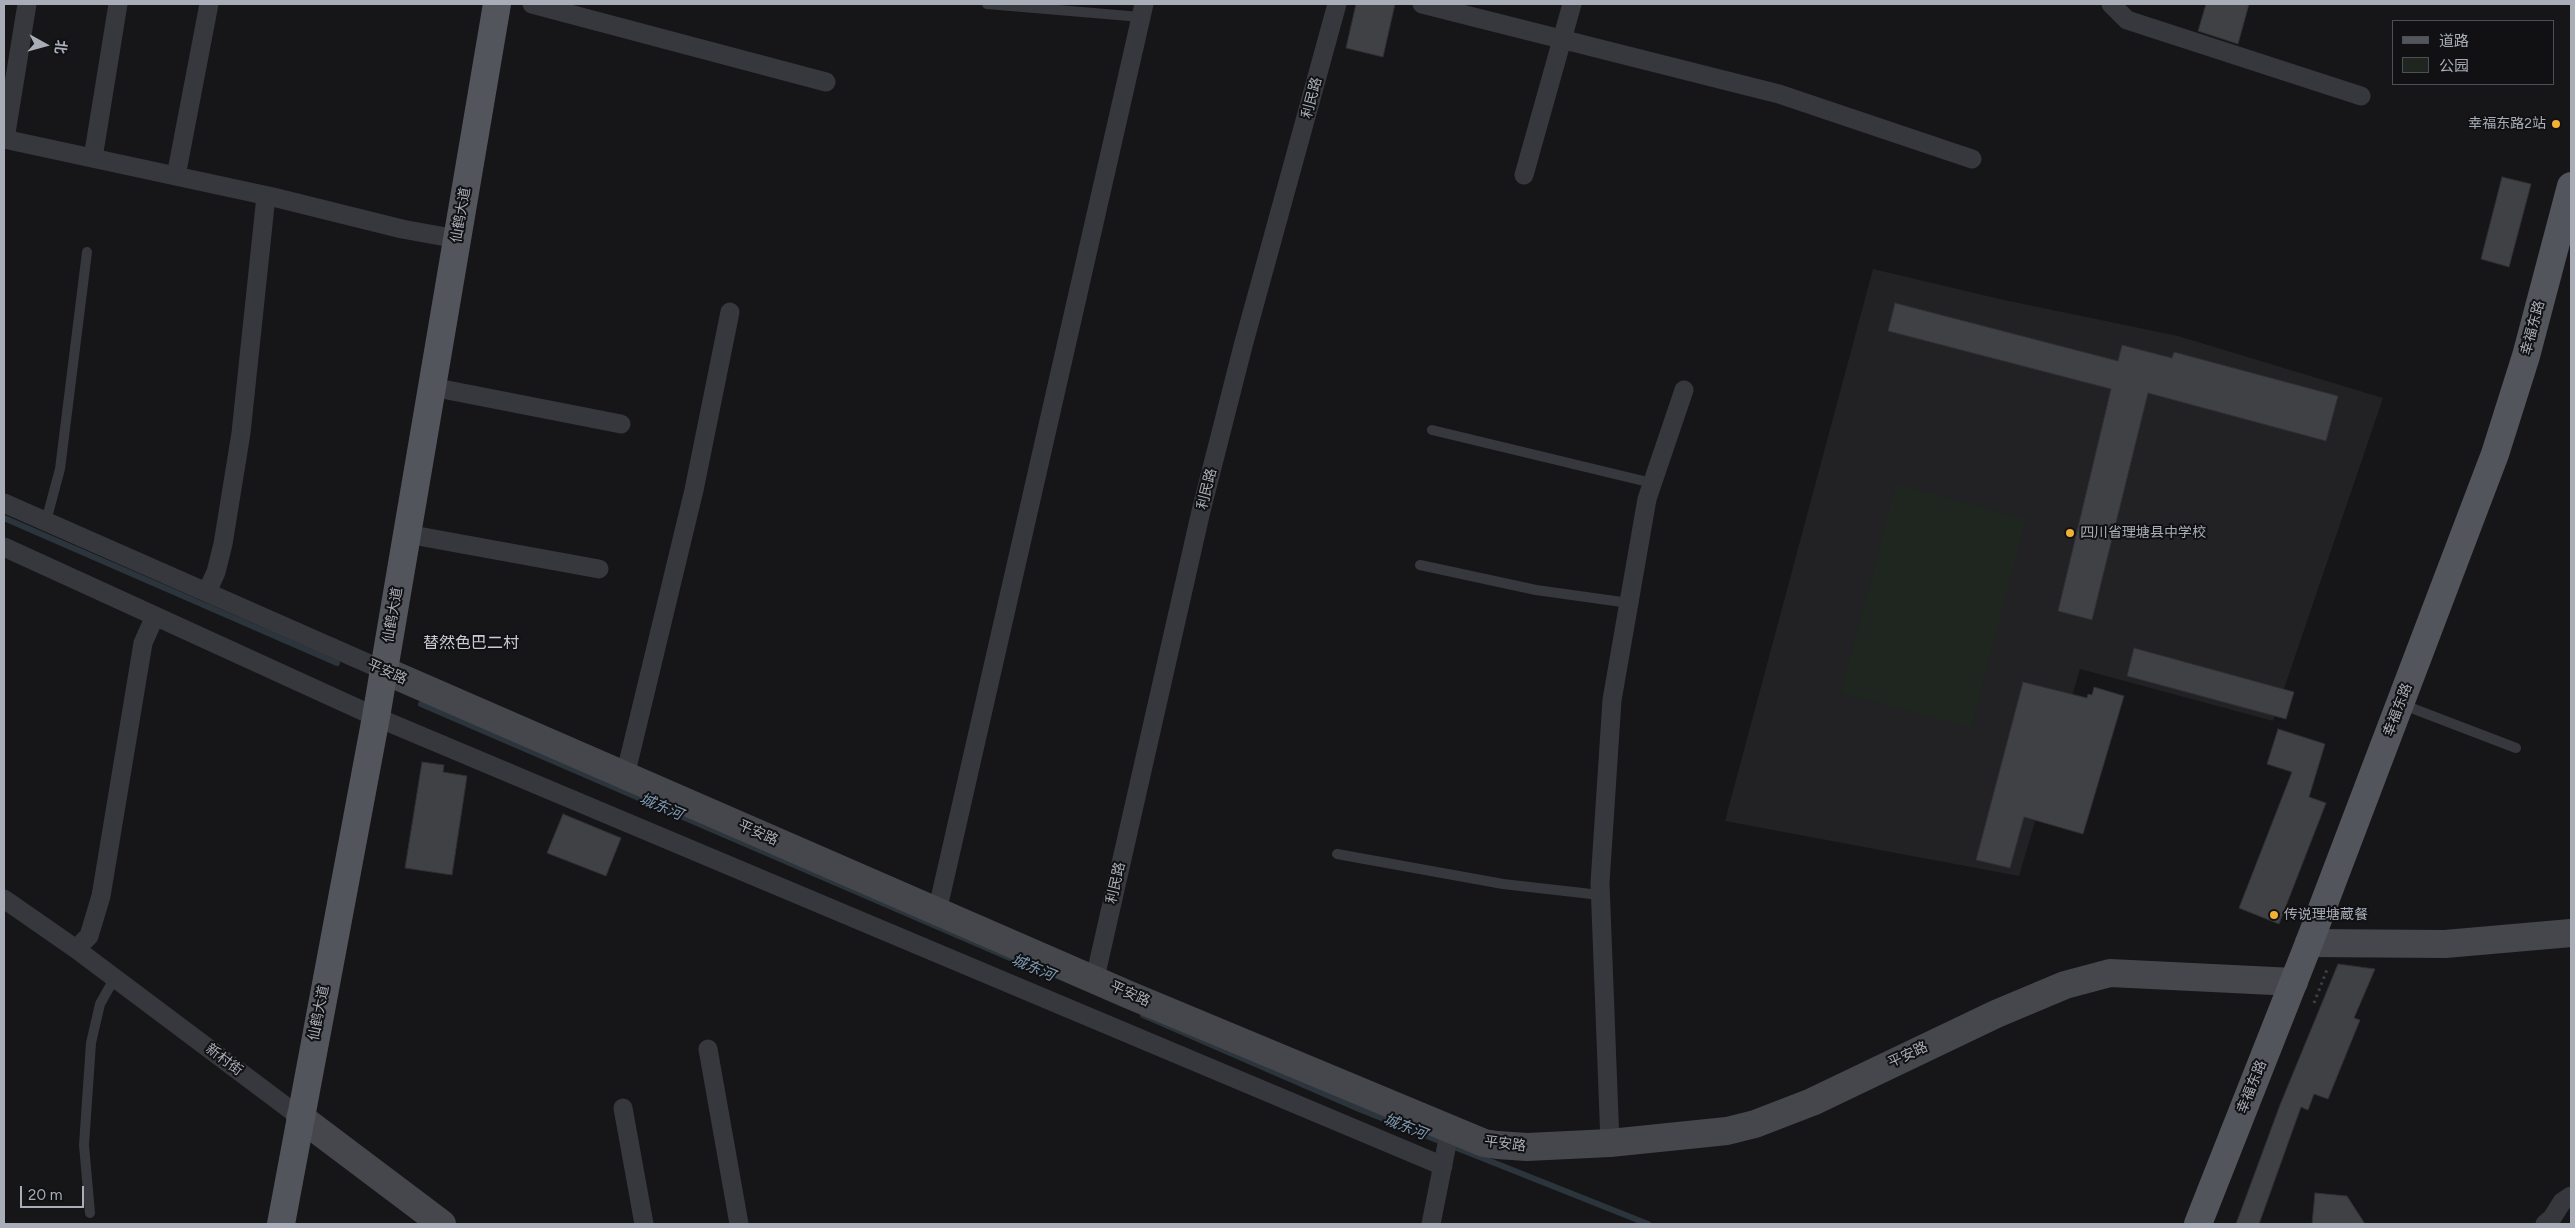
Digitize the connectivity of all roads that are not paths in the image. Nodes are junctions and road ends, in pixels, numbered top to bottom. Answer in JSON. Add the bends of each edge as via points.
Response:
{"nodes":[{"id":1,"x":27,"y":4,"type":"edge"},
{"id":2,"x":118,"y":4,"type":"edge"},
{"id":3,"x":209,"y":4,"type":"edge"},
{"id":4,"x":497,"y":4,"type":"edge"},
{"id":5,"x":532,"y":4,"type":"edge"},
{"id":6,"x":987,"y":4,"type":"edge"},
{"id":7,"x":1337,"y":4,"type":"edge"},
{"id":8,"x":1422,"y":4,"type":"edge"},
{"id":9,"x":1572,"y":4,"type":"edge"},
{"id":10,"x":2112,"y":4,"type":"edge"},
{"id":11,"x":1143,"y":11,"type":"edge"},
{"id":12,"x":1562,"y":38,"type":"junction"},
{"id":13,"x":826,"y":82,"type":"dead end"},
{"id":14,"x":2361,"y":96,"type":"dead end"},
{"id":15,"x":5,"y":139,"type":"edge"},
{"id":16,"x":93,"y":158,"type":"junction"},
{"id":17,"x":1972,"y":159,"type":"dead end"},
{"id":18,"x":1524,"y":175,"type":"dead end"},
{"id":19,"x":176,"y":176,"type":"junction"},
{"id":20,"x":2571,"y":186,"type":"edge"},
{"id":21,"x":266,"y":196,"type":"junction"},
{"id":22,"x":457,"y":239,"type":"junction"},
{"id":23,"x":87,"y":252,"type":"dead end"},
{"id":24,"x":730,"y":312,"type":"dead end"},
{"id":25,"x":432,"y":387,"type":"junction"},
{"id":26,"x":1684,"y":390,"type":"dead end"},
{"id":27,"x":620,"y":424,"type":"dead end"},
{"id":28,"x":1432,"y":430,"type":"dead end"},
{"id":29,"x":1652,"y":483,"type":"junction"},
{"id":30,"x":4,"y":503,"type":"edge"},
{"id":31,"x":46,"y":521,"type":"junction"},
{"id":32,"x":407,"y":534,"type":"junction"},
{"id":33,"x":4,"y":547,"type":"edge"},
{"id":34,"x":1420,"y":565,"type":"dead end"},
{"id":35,"x":599,"y":569,"type":"dead end"},
{"id":36,"x":206,"y":592,"type":"junction"},
{"id":37,"x":1629,"y":603,"type":"junction"},
{"id":38,"x":155,"y":616,"type":"junction"},
{"id":39,"x":384,"y":670,"type":"junction"},
{"id":40,"x":2400,"y":704,"type":"junction"},
{"id":41,"x":376,"y":717,"type":"junction"},
{"id":42,"x":2516,"y":748,"type":"dead end"},
{"id":43,"x":625,"y":776,"type":"junction"},
{"id":44,"x":1337,"y":854,"type":"dead end"},
{"id":45,"x":1600,"y":895,"type":"junction"},
{"id":46,"x":4,"y":899,"type":"edge"},
{"id":47,"x":937,"y":912,"type":"junction"},
{"id":48,"x":2571,"y":933,"type":"edge"},
{"id":49,"x":2310,"y":943,"type":"junction"},
{"id":50,"x":76,"y":949,"type":"junction"},
{"id":51,"x":1095,"y":978,"type":"junction"},
{"id":52,"x":114,"y":979,"type":"junction"},
{"id":53,"x":2294,"y":982,"type":"junction"},
{"id":54,"x":708,"y":1050,"type":"dead end"},
{"id":55,"x":623,"y":1108,"type":"dead end"},
{"id":56,"x":300,"y":1117,"type":"junction"},
{"id":57,"x":1610,"y":1143,"type":"junction"},
{"id":58,"x":1447,"y":1145,"type":"junction"},
{"id":59,"x":2571,"y":1196,"type":"edge"},
{"id":60,"x":90,"y":1213,"type":"dead end"},
{"id":61,"x":281,"y":1224,"type":"edge"},
{"id":62,"x":442,"y":1224,"type":"edge"},
{"id":63,"x":644,"y":1224,"type":"edge"},
{"id":64,"x":739,"y":1224,"type":"edge"},
{"id":65,"x":1431,"y":1224,"type":"edge"},
{"id":66,"x":2198,"y":1224,"type":"edge"},
{"id":67,"x":2545,"y":1224,"type":"edge"}],
"edges":[{"from":1,"to":15,"type":"street"},
{"from":2,"to":16,"type":"street"},
{"from":3,"to":19,"type":"street"},
{"from":4,"to":22,"type":"main road","name":"仙鹤大道"},
{"from":5,"to":13,"type":"street"},
{"from":6,"to":11,"type":"lane"},
{"from":7,"to":51,"type":"street","name":"利民路","via":[[1204,501]]},
{"from":8,"to":12,"type":"street"},
{"from":9,"to":12,"type":"street"},
{"from":10,"to":14,"type":"street","via":[[2127,20]]},
{"from":11,"to":47,"type":"street"},
{"from":12,"to":17,"type":"street","via":[[1779,94]]},
{"from":12,"to":18,"type":"street"},
{"from":15,"to":16,"type":"street"},
{"from":16,"to":19,"type":"street"},
{"from":19,"to":21,"type":"street"},
{"from":20,"to":40,"type":"main road","name":"幸福东路","via":[[2526,356],[2495,454]]},
{"from":21,"to":22,"type":"street"},
{"from":21,"to":36,"type":"street","via":[[240,442],[224,544]]},
{"from":22,"to":25,"type":"main road","name":"仙鹤大道"},
{"from":23,"to":31,"type":"lane","via":[[60,469]]},
{"from":24,"to":43,"type":"street","via":[[692,499]]},
{"from":25,"to":27,"type":"street"},
{"from":25,"to":32,"type":"main road","name":"仙鹤大道"},
{"from":26,"to":29,"type":"street"},
{"from":28,"to":29,"type":"lane"},
{"from":29,"to":37,"type":"street","via":[[1646,499]]},
{"from":30,"to":31,"type":"street","name":"平安路"},
{"from":31,"to":36,"type":"street","name":"平安路"},
{"from":32,"to":35,"type":"street"},
{"from":32,"to":39,"type":"main road","name":"仙鹤大道"},
{"from":33,"to":38,"type":"street"},
{"from":34,"to":37,"type":"lane","via":[[1536,590]]},
{"from":36,"to":39,"type":"street","name":"平安路"},
{"from":37,"to":45,"type":"street","via":[[1612,700]]},
{"from":38,"to":41,"type":"street"},
{"from":38,"to":50,"type":"street","via":[[143,643],[101,896],[90,936]]},
{"from":39,"to":41,"type":"main road","name":"仙鹤大道"},
{"from":39,"to":43,"type":"street","name":"平安路"},
{"from":40,"to":42,"type":"lane"},
{"from":40,"to":49,"type":"main road","name":"幸福东路"},
{"from":41,"to":56,"type":"main road","name":"仙鹤大道"},
{"from":41,"to":58,"type":"street"},
{"from":43,"to":47,"type":"street","name":"平安路"},
{"from":44,"to":45,"type":"lane","via":[[1503,884]]},
{"from":45,"to":57,"type":"street"},
{"from":46,"to":50,"type":"street","name":"新村街"},
{"from":47,"to":51,"type":"street","name":"平安路"},
{"from":48,"to":49,"type":"street","via":[[2445,944]]},
{"from":49,"to":53,"type":"main road","name":"幸福东路"},
{"from":50,"to":52,"type":"street","name":"新村街"},
{"from":51,"to":58,"type":"street","name":"平安路"},
{"from":52,"to":56,"type":"street","name":"新村街"},
{"from":52,"to":60,"type":"lane","via":[[100,1004],[91,1043],[84,1144]]},
{"from":53,"to":57,"type":"street","name":"平安路","via":[[2125,972],[2094,976],[1996,1014],[1773,1118],[1728,1131]]},
{"from":53,"to":66,"type":"main road","name":"幸福东路"},
{"from":54,"to":64,"type":"street"},
{"from":55,"to":63,"type":"street"},
{"from":56,"to":61,"type":"main road","name":"仙鹤大道"},
{"from":56,"to":62,"type":"street","name":"新村街"},
{"from":57,"to":58,"type":"street","name":"平安路","via":[[1517,1147],[1484,1143]]},
{"from":58,"to":65,"type":"street"},
{"from":59,"to":67,"type":"street","via":[[2562,1202]]}]}
